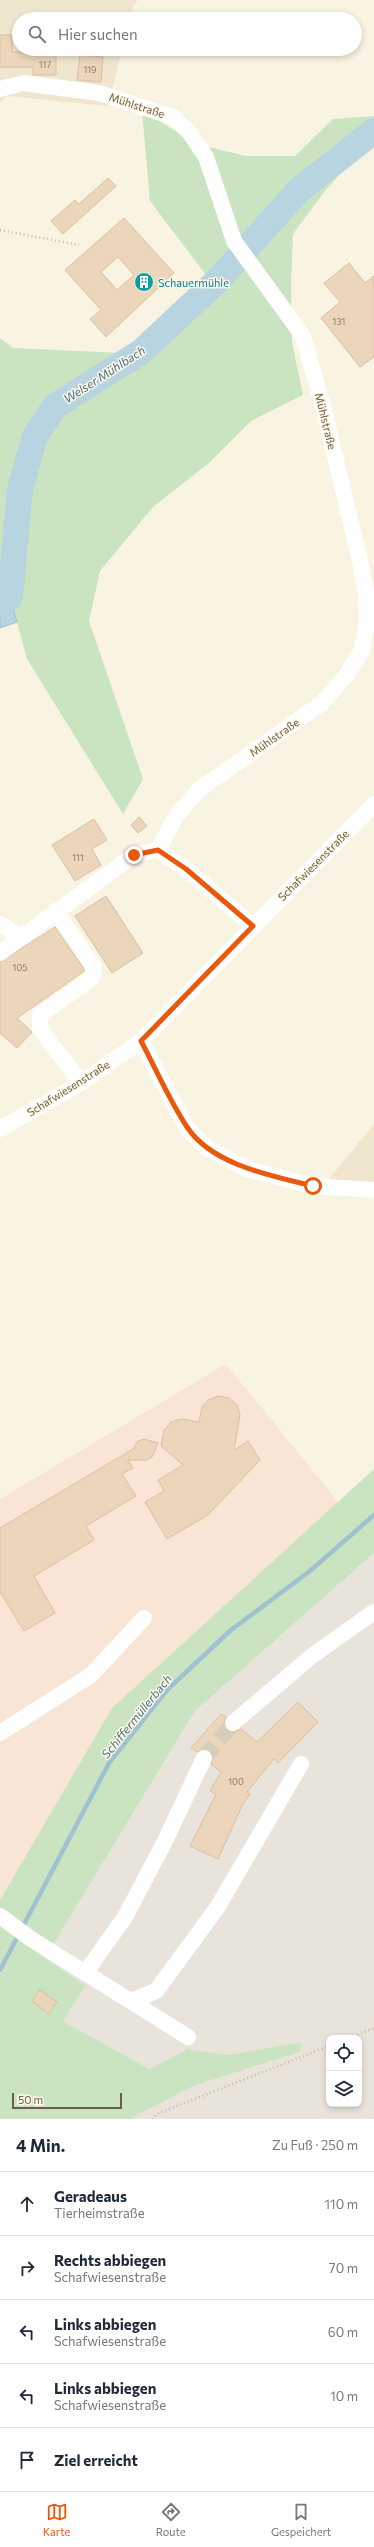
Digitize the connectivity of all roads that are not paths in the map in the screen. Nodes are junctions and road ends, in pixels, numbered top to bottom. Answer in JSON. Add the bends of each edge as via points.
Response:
{"nodes":[{"id":1,"x":0,"y":89,"type":"edge"},
{"id":2,"x":374,"y":804,"type":"edge"},
{"id":3,"x":158,"y":850,"type":"junction"},
{"id":4,"x":56,"y":911,"type":"junction"},
{"id":5,"x":0,"y":924,"type":"edge"},
{"id":6,"x":253,"y":926,"type":"junction"},
{"id":7,"x":20,"y":937,"type":"junction"},
{"id":8,"x":0,"y":953,"type":"edge"},
{"id":9,"x":141,"y":1041,"type":"junction"},
{"id":10,"x":81,"y":1083,"type":"junction"},
{"id":11,"x":0,"y":1129,"type":"edge"},
{"id":12,"x":374,"y":1190,"type":"edge"},
{"id":13,"x":374,"y":1612,"type":"edge"},
{"id":14,"x":144,"y":1618,"type":"dead end"},
{"id":15,"x":233,"y":1723,"type":"tunnel mouth"},
{"id":16,"x":0,"y":1733,"type":"edge"},
{"id":17,"x":204,"y":1758,"type":"tunnel mouth"},
{"id":18,"x":301,"y":1764,"type":"dead end"},
{"id":19,"x":0,"y":1916,"type":"edge"},
{"id":20,"x":78,"y":1968,"type":"junction"},
{"id":21,"x":131,"y":2001,"type":"junction"},
{"id":22,"x":188,"y":2037,"type":"dead end"}],
"edges":[{"from":1,"to":3,"type":"street","name":"Mühlstraße","via":[[24,83],[99,93],[174,117],[189,132],[206,157],[234,241],[303,336],[323,406],[360,561],[366,593],[367,622],[362,650],[346,676],[322,703],[200,789],[176,816]]},
{"from":2,"to":6,"type":"street","name":"Schafwiesenstraße"},
{"from":3,"to":4,"type":"street","via":[[134,855]]},
{"from":3,"to":6,"type":"street","via":[[186,869]]},
{"from":4,"to":7,"type":"street"},
{"from":4,"to":10,"type":"street","via":[[94,967],[92,978],[40,1014],[40,1029]]},
{"from":5,"to":7,"type":"street"},
{"from":6,"to":9,"type":"street","name":"Schafwiesenstraße"},
{"from":7,"to":8,"type":"street"},
{"from":9,"to":10,"type":"street","name":"Schafwiesenstraße"},
{"from":9,"to":12,"type":"street","via":[[187,1128],[208,1148],[255,1171],[313,1186]]},
{"from":10,"to":11,"type":"street","name":"Schafwiesenstraße"},
{"from":13,"to":15,"type":"street","via":[[313,1655]]},
{"from":14,"to":16,"type":"street","via":[[91,1675]]},
{"from":17,"to":20,"type":"street","via":[[126,1917]]},
{"from":18,"to":21,"type":"street","via":[[217,1908],[156,1991]]},
{"from":19,"to":20,"type":"street"},
{"from":20,"to":21,"type":"street"},
{"from":21,"to":22,"type":"street"}]}
